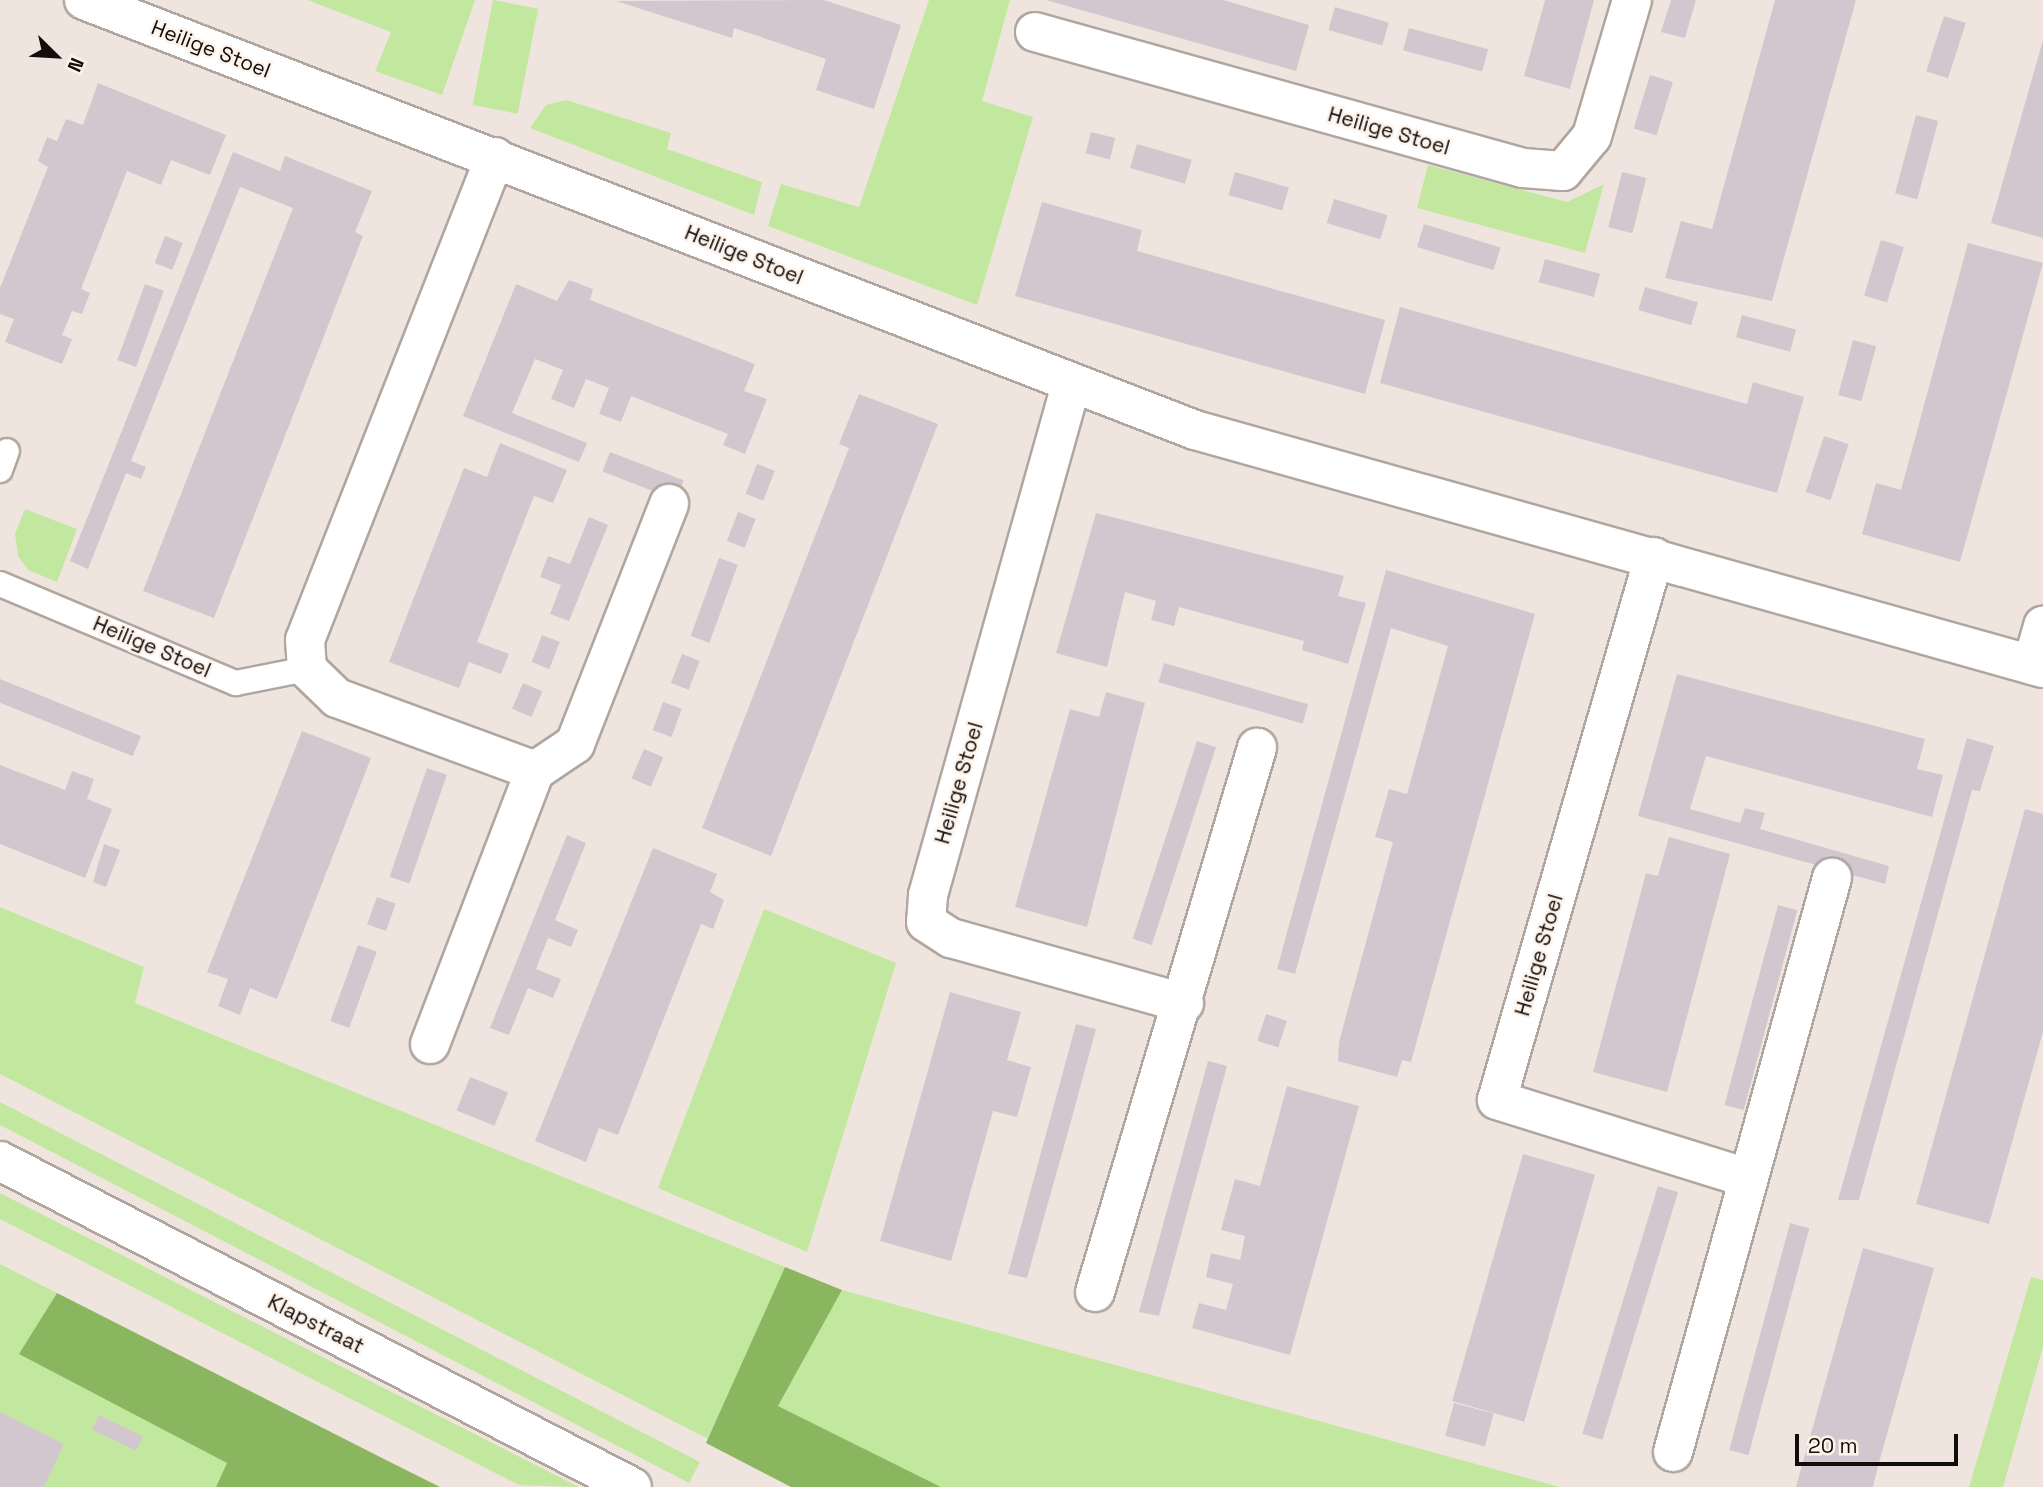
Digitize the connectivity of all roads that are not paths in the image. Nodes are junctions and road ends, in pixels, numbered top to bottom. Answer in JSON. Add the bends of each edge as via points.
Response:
{"nodes":[{"id":1,"x":84,"y":0,"type":"edge"},
{"id":2,"x":1632,"y":0,"type":"edge"},
{"id":3,"x":1035,"y":32,"type":"dead end"},
{"id":4,"x":495,"y":157,"type":"junction"},
{"id":5,"x":1071,"y":385,"type":"junction"},
{"id":6,"x":669,"y":504,"type":"dead end"},
{"id":7,"x":1654,"y":557,"type":"junction"},
{"id":8,"x":0,"y":584,"type":"edge"},
{"id":9,"x":2043,"y":626,"type":"edge"},
{"id":10,"x":2038,"y":666,"type":"edge"},
{"id":11,"x":307,"y":668,"type":"junction"},
{"id":12,"x":1257,"y":748,"type":"dead end"},
{"id":13,"x":536,"y":772,"type":"junction"},
{"id":14,"x":1832,"y":877,"type":"dead end"},
{"id":15,"x":1184,"y":1003,"type":"junction"},
{"id":16,"x":430,"y":1044,"type":"dead end"},
{"id":17,"x":0,"y":1161,"type":"edge"},
{"id":18,"x":1748,"y":1178,"type":"junction"},
{"id":19,"x":1095,"y":1292,"type":"dead end"},
{"id":20,"x":1673,"y":1452,"type":"dead end"},
{"id":21,"x":632,"y":1487,"type":"edge"}],
"edges":[{"from":1,"to":4,"type":"street","name":"Heilige Stoel"},
{"from":2,"to":3,"type":"street","name":"Heilige Stoel","via":[[1592,136],[1563,171],[1523,168]]},
{"from":4,"to":5,"type":"street","name":"Heilige Stoel"},
{"from":4,"to":11,"type":"street","via":[[305,640]]},
{"from":5,"to":7,"type":"street","name":"Heilige Stoel","via":[[1195,430]]},
{"from":5,"to":15,"type":"street","name":"Heilige Stoel","via":[[928,895],[926,922],[951,938]]},
{"from":6,"to":13,"type":"street","via":[[575,744]]},
{"from":7,"to":10,"type":"street","name":"Heilige Stoel"},
{"from":7,"to":18,"type":"street","name":"Heilige Stoel","via":[[1497,1100]]},
{"from":8,"to":11,"type":"lane","name":"Heilige Stoel","via":[[236,683]]},
{"from":9,"to":10,"type":"street","name":"Heilige Stoel"},
{"from":11,"to":13,"type":"street","via":[[337,698]]},
{"from":12,"to":15,"type":"street"},
{"from":13,"to":16,"type":"street"},
{"from":14,"to":18,"type":"street"},
{"from":15,"to":19,"type":"street"},
{"from":17,"to":21,"type":"street","name":"Klapstraat"},
{"from":18,"to":20,"type":"street"}]}
